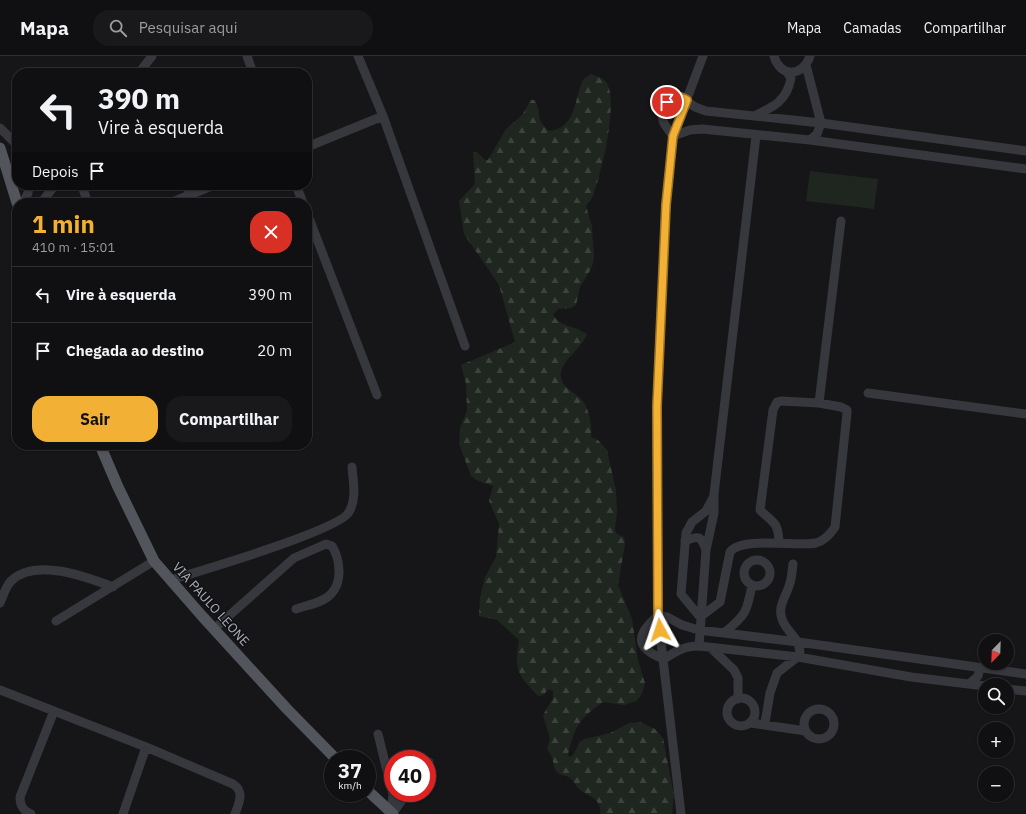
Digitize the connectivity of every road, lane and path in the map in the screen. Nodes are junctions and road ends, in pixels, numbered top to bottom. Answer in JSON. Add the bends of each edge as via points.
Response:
{"nodes":[{"id":1,"x":152,"y":56,"type":"edge"},
{"id":2,"x":247,"y":56,"type":"edge"},
{"id":3,"x":358,"y":56,"type":"edge"},
{"id":4,"x":703,"y":56,"type":"edge"},
{"id":5,"x":774,"y":56,"type":"edge"},
{"id":6,"x":808,"y":60,"type":"edge"},
{"id":7,"x":143,"y":68,"type":"edge"},
{"id":8,"x":251,"y":68,"type":"edge"},
{"id":9,"x":787,"y":72,"type":"junction"},
{"id":10,"x":687,"y":100,"type":"junction"},
{"id":11,"x":720,"y":113,"type":"junction"},
{"id":12,"x":383,"y":116,"type":"junction"},
{"id":13,"x":752,"y":117,"type":"junction"},
{"id":14,"x":821,"y":123,"type":"junction"},
{"id":15,"x":0,"y":128,"type":"edge"},
{"id":16,"x":719,"y":131,"type":"junction"},
{"id":17,"x":673,"y":136,"type":"junction"},
{"id":18,"x":756,"y":136,"type":"junction"},
{"id":19,"x":12,"y":140,"type":"edge"},
{"id":20,"x":810,"y":140,"type":"junction"},
{"id":21,"x":312,"y":145,"type":"edge"},
{"id":22,"x":0,"y":148,"type":"edge"},
{"id":23,"x":1026,"y":150,"type":"edge"},
{"id":24,"x":1026,"y":168,"type":"edge"},
{"id":25,"x":12,"y":187,"type":"edge"},
{"id":26,"x":51,"y":190,"type":"edge"},
{"id":27,"x":206,"y":190,"type":"edge"},
{"id":28,"x":45,"y":198,"type":"edge"},
{"id":29,"x":194,"y":198,"type":"edge"},
{"id":30,"x":841,"y":221,"type":"dead end"},
{"id":31,"x":312,"y":226,"type":"edge"},
{"id":32,"x":465,"y":346,"type":"dead end"},
{"id":33,"x":868,"y":393,"type":"dead end"},
{"id":34,"x":377,"y":395,"type":"dead end"},
{"id":35,"x":819,"y":404,"type":"junction"},
{"id":36,"x":1026,"y":414,"type":"edge"},
{"id":37,"x":102,"y":450,"type":"edge"},
{"id":38,"x":352,"y":467,"type":"dead end"},
{"id":39,"x":714,"y":494,"type":"junction"},
{"id":40,"x":685,"y":541,"type":"junction"},
{"id":41,"x":779,"y":542,"type":"junction"},
{"id":42,"x":706,"y":550,"type":"junction"},
{"id":43,"x":154,"y":561,"type":"junction"},
{"id":44,"x":793,"y":564,"type":"dead end"},
{"id":45,"x":170,"y":580,"type":"junction"},
{"id":46,"x":752,"y":585,"type":"dead end"},
{"id":47,"x":113,"y":586,"type":"junction"},
{"id":48,"x":703,"y":593,"type":"junction"},
{"id":49,"x":0,"y":603,"type":"edge"},
{"id":50,"x":689,"y":604,"type":"junction"},
{"id":51,"x":296,"y":609,"type":"dead end"},
{"id":52,"x":658,"y":616,"type":"junction"},
{"id":53,"x":700,"y":617,"type":"junction"},
{"id":54,"x":56,"y":621,"type":"dead end"},
{"id":55,"x":214,"y":629,"type":"junction"},
{"id":56,"x":699,"y":630,"type":"junction"},
{"id":57,"x":724,"y":633,"type":"junction"},
{"id":58,"x":798,"y":642,"type":"junction"},
{"id":59,"x":698,"y":646,"type":"junction"},
{"id":60,"x":711,"y":648,"type":"junction"},
{"id":61,"x":798,"y":657,"type":"junction"},
{"id":62,"x":664,"y":659,"type":"junction"},
{"id":63,"x":978,"y":668,"type":"edge"},
{"id":64,"x":980,"y":670,"type":"edge"},
{"id":65,"x":994,"y":670,"type":"edge"},
{"id":66,"x":1023,"y":674,"type":"edge"},
{"id":67,"x":1014,"y":678,"type":"edge"},
{"id":68,"x":969,"y":684,"type":"junction"},
{"id":69,"x":978,"y":685,"type":"edge"},
{"id":70,"x":0,"y":690,"type":"edge"},
{"id":71,"x":1014,"y":690,"type":"edge"},
{"id":72,"x":1026,"y":691,"type":"edge"},
{"id":73,"x":738,"y":699,"type":"junction"},
{"id":74,"x":54,"y":711,"type":"junction"},
{"id":75,"x":751,"y":723,"type":"junction"},
{"id":76,"x":765,"y":723,"type":"junction"},
{"id":77,"x":806,"y":731,"type":"dead end"},
{"id":78,"x":378,"y":734,"type":"dead end"},
{"id":79,"x":146,"y":747,"type":"junction"},
{"id":80,"x":327,"y":750,"type":"edge"},
{"id":81,"x":376,"y":799,"type":"edge"},
{"id":82,"x":401,"y":802,"type":"edge"},
{"id":83,"x":31,"y":814,"type":"edge"},
{"id":84,"x":123,"y":814,"type":"edge"},
{"id":85,"x":235,"y":814,"type":"edge"},
{"id":86,"x":392,"y":814,"type":"edge"},
{"id":87,"x":681,"y":814,"type":"edge"}],
"edges":[{"from":1,"to":7,"type":"street"},
{"from":2,"to":8,"type":"street"},
{"from":3,"to":12,"type":"street"},
{"from":4,"to":10,"type":"street"},
{"from":5,"to":9,"type":"street","via":[[776,62]]},
{"from":6,"to":9,"type":"street","via":[[801,70]]},
{"from":6,"to":14,"type":"street"},
{"from":9,"to":13,"type":"street","via":[[791,78],[789,90],[772,107]]},
{"from":10,"to":11,"type":"street","via":[[695,107]]},
{"from":10,"to":17,"type":"street"},
{"from":10,"to":17,"type":"street","via":[[681,96],[671,98],[663,108],[663,122]]},
{"from":11,"to":13,"type":"street"},
{"from":11,"to":16,"type":"street"},
{"from":12,"to":21,"type":"street"},
{"from":12,"to":32,"type":"street"},
{"from":13,"to":14,"type":"street"},
{"from":14,"to":20,"type":"street","via":[[817,134]]},
{"from":14,"to":23,"type":"street"},
{"from":15,"to":19,"type":"street"},
{"from":16,"to":17,"type":"street","via":[[690,130]]},
{"from":16,"to":18,"type":"street"},
{"from":17,"to":52,"type":"street","via":[[666,205],[657,406]]},
{"from":18,"to":20,"type":"street"},
{"from":18,"to":39,"type":"street"},
{"from":20,"to":24,"type":"street"},
{"from":22,"to":25,"type":"main road"},
{"from":26,"to":28,"type":"street"},
{"from":27,"to":29,"type":"street"},
{"from":30,"to":35,"type":"street"},
{"from":31,"to":34,"type":"street"},
{"from":33,"to":36,"type":"street"},
{"from":35,"to":41,"type":"street","via":[[781,401],[777,402],[773,410],[760,510],[776,524]]},
{"from":35,"to":41,"type":"street","via":[[847,410],[835,527],[831,533],[816,543]]},
{"from":37,"to":43,"type":"main road","name":"VIA PAULO LEONE"},
{"from":38,"to":45,"type":"street","via":[[352,506],[349,513],[337,523],[283,544]]},
{"from":39,"to":40,"type":"street","via":[[706,511],[688,527]]},
{"from":39,"to":42,"type":"street","via":[[714,513]]},
{"from":40,"to":42,"type":"street","via":[[698,537]]},
{"from":40,"to":50,"type":"street","via":[[681,594]]},
{"from":41,"to":53,"type":"street","via":[[733,548],[720,602]]},
{"from":42,"to":48,"type":"street"},
{"from":43,"to":45,"type":"main road","name":"VIA PAULO LEONE"},
{"from":43,"to":47,"type":"street"},
{"from":44,"to":58,"type":"street","via":[[790,583],[781,606],[781,615]]},
{"from":45,"to":55,"type":"main road","name":"VIA PAULO LEONE"},
{"from":46,"to":57,"type":"street","via":[[748,608]]},
{"from":47,"to":49,"type":"street","via":[[84,575],[36,570],[21,574],[11,581]]},
{"from":47,"to":54,"type":"street"},
{"from":48,"to":50,"type":"street"},
{"from":48,"to":53,"type":"street"},
{"from":50,"to":53,"type":"street"},
{"from":51,"to":55,"type":"street","via":[[324,600],[335,589],[339,563],[332,546],[326,544],[294,558]]},
{"from":52,"to":56,"type":"street"},
{"from":52,"to":62,"type":"street"},
{"from":52,"to":62,"type":"street","via":[[646,626],[641,638],[646,650]]},
{"from":53,"to":56,"type":"street"},
{"from":55,"to":80,"type":"main road","name":"VIA PAULO LEONE"},
{"from":56,"to":57,"type":"street"},
{"from":56,"to":59,"type":"street"},
{"from":57,"to":58,"type":"street"},
{"from":58,"to":61,"type":"street"},
{"from":58,"to":63,"type":"street"},
{"from":59,"to":60,"type":"street"},
{"from":59,"to":62,"type":"street","via":[[682,648]]},
{"from":60,"to":61,"type":"street"},
{"from":60,"to":73,"type":"street","via":[[734,670],[738,678]]},
{"from":61,"to":68,"type":"street"},
{"from":61,"to":76,"type":"street","via":[[777,673],[770,693]]},
{"from":62,"to":87,"type":"street"},
{"from":64,"to":68,"type":"street","via":[[978,676]]},
{"from":65,"to":66,"type":"street"},
{"from":66,"to":67,"type":"street"},
{"from":68,"to":69,"type":"street"},
{"from":70,"to":74,"type":"street"},
{"from":71,"to":72,"type":"street"},
{"from":73,"to":75,"type":"street","via":[[748,700],[752,704],[755,714]]},
{"from":73,"to":75,"type":"street","via":[[729,705],[727,711],[731,721],[740,726]]},
{"from":74,"to":79,"type":"street"},
{"from":74,"to":83,"type":"street","via":[[20,797],[20,805],[24,811]]},
{"from":75,"to":76,"type":"street"},
{"from":76,"to":77,"type":"street"},
{"from":78,"to":86,"type":"street","via":[[393,795]]},
{"from":79,"to":84,"type":"street"},
{"from":79,"to":85,"type":"street","via":[[236,785],[241,795]]},
{"from":81,"to":86,"type":"main road"},
{"from":82,"to":86,"type":"street"}]}
